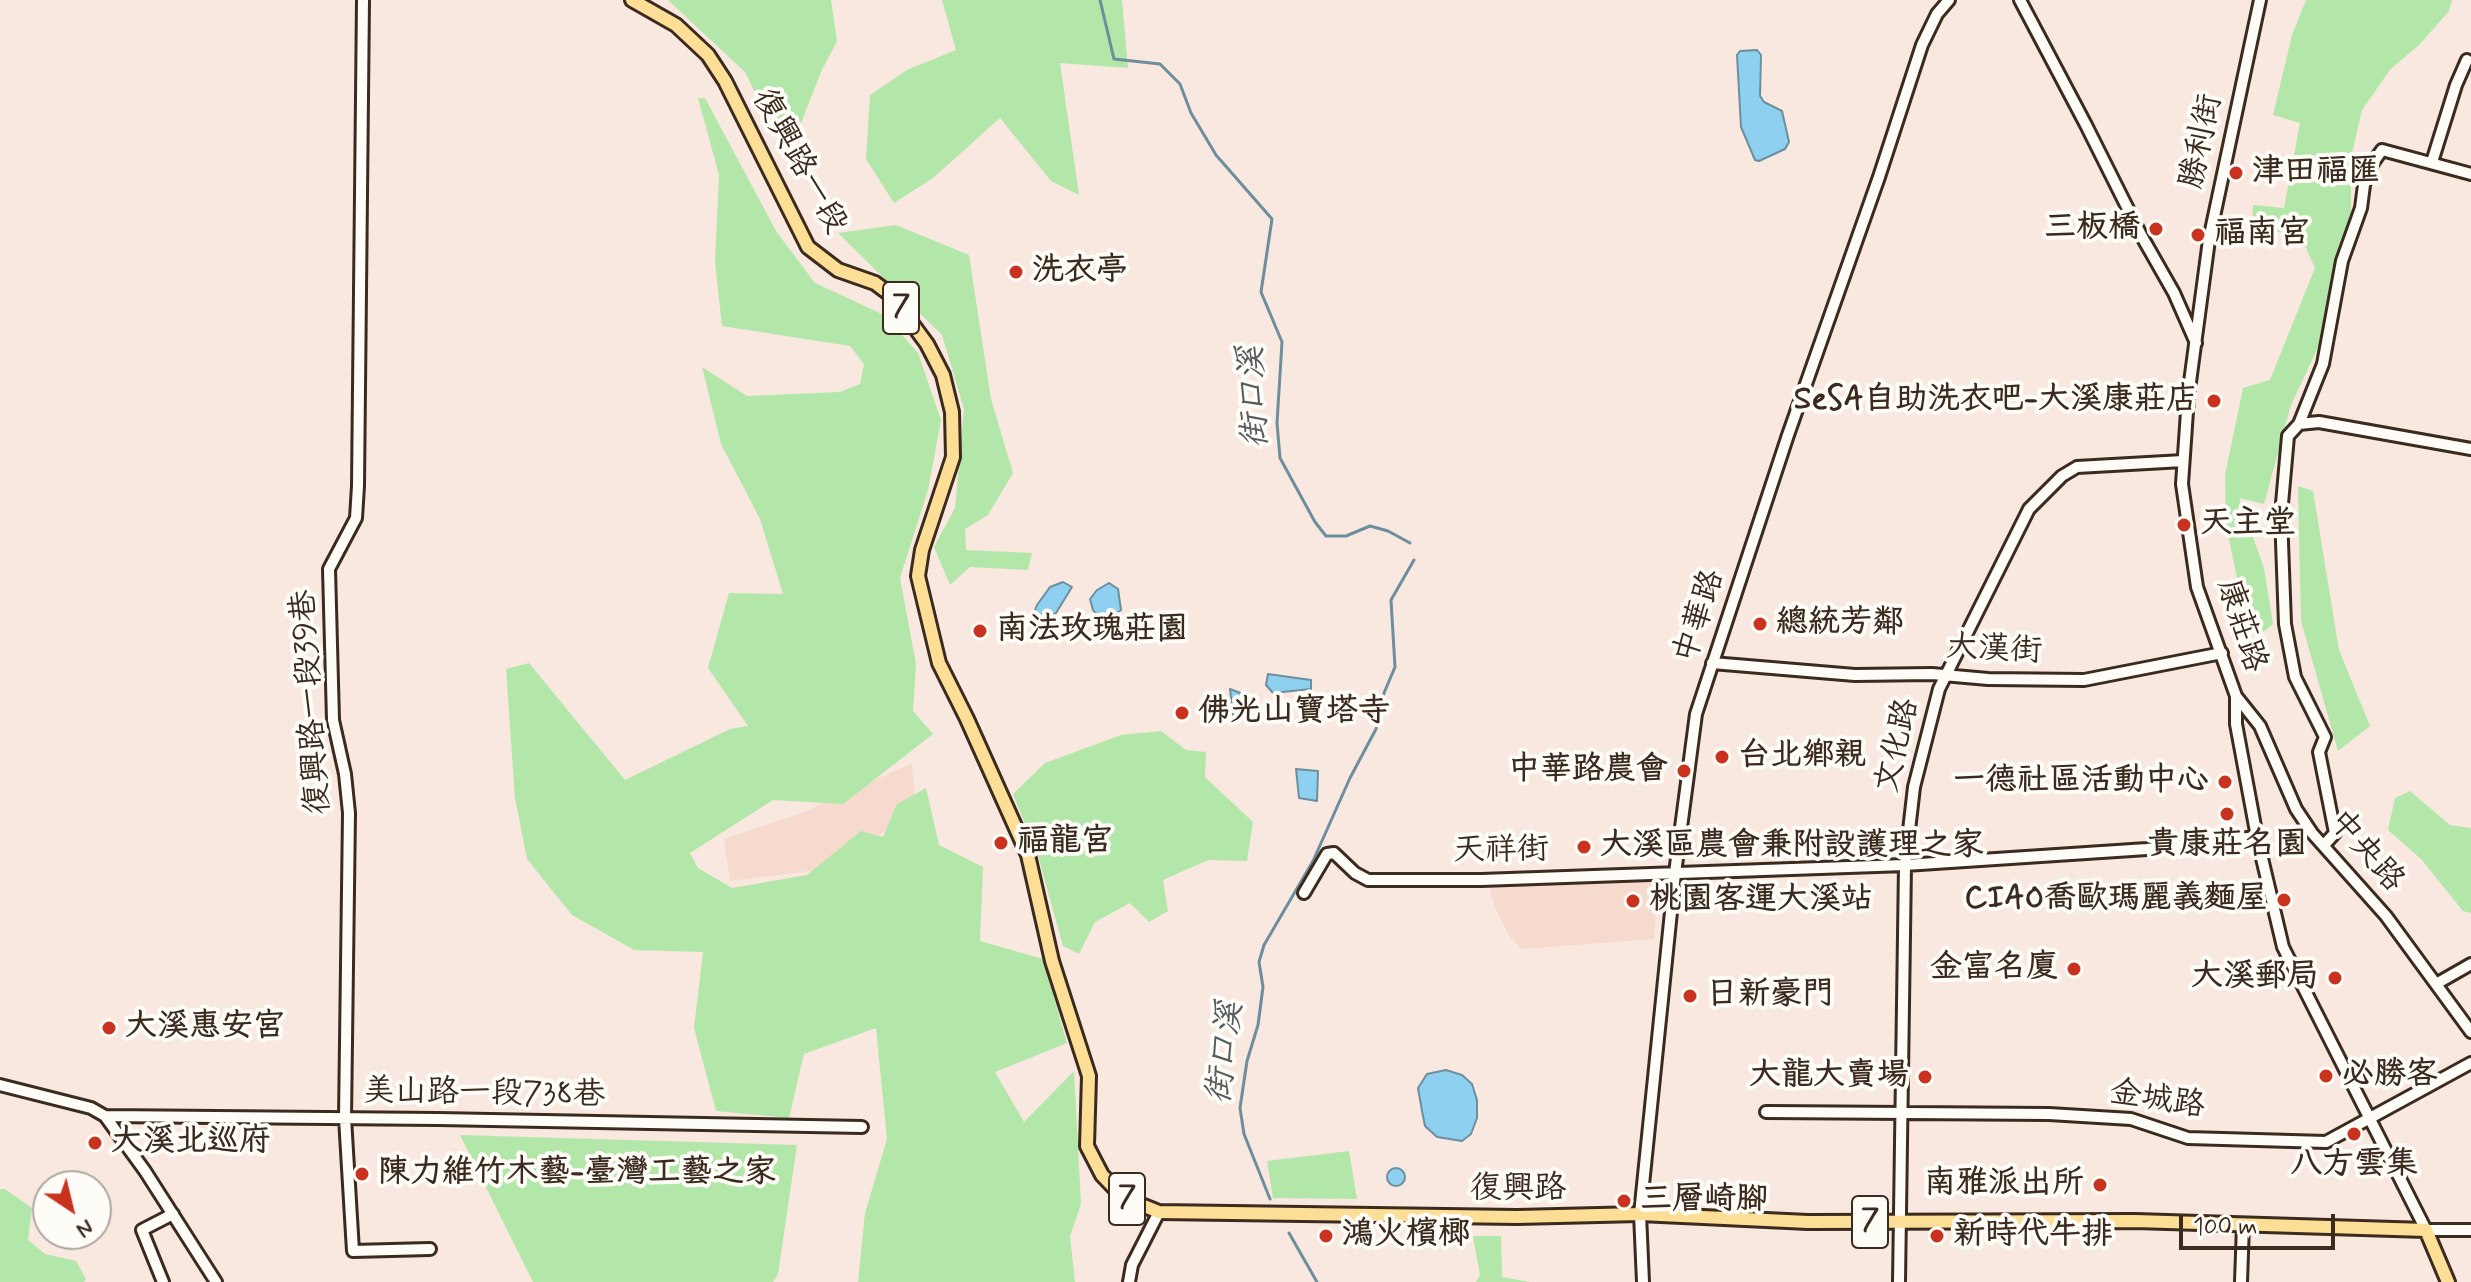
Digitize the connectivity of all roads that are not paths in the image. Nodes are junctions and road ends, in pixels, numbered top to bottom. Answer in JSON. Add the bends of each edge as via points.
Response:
{"nodes":[{"id":1,"x":363,"y":0,"type":"edge"},
{"id":2,"x":632,"y":0,"type":"edge"},
{"id":3,"x":1949,"y":0,"type":"edge"},
{"id":4,"x":2020,"y":0,"type":"edge"},
{"id":5,"x":2260,"y":0,"type":"edge"},
{"id":6,"x":2467,"y":60,"type":"dead end"},
{"id":7,"x":2432,"y":162,"type":"junction"},
{"id":8,"x":2471,"y":174,"type":"edge"},
{"id":9,"x":2196,"y":344,"type":"junction"},
{"id":10,"x":2299,"y":424,"type":"junction"},
{"id":11,"x":2471,"y":449,"type":"edge"},
{"id":12,"x":2183,"y":461,"type":"junction"},
{"id":13,"x":2222,"y":653,"type":"junction"},
{"id":14,"x":1712,"y":663,"type":"junction"},
{"id":15,"x":1947,"y":674,"type":"junction"},
{"id":16,"x":2236,"y":696,"type":"junction"},
{"id":17,"x":967,"y":719,"type":"joint"},
{"id":18,"x":2257,"y":837,"type":"junction"},
{"id":19,"x":2324,"y":845,"type":"junction"},
{"id":20,"x":1905,"y":865,"type":"junction"},
{"id":21,"x":1675,"y":873,"type":"junction"},
{"id":22,"x":1304,"y":893,"type":"dead end"},
{"id":23,"x":2471,"y":964,"type":"edge"},
{"id":24,"x":2436,"y":984,"type":"junction"},
{"id":25,"x":2471,"y":1032,"type":"edge"},
{"id":26,"x":2471,"y":1063,"type":"edge"},
{"id":27,"x":0,"y":1085,"type":"edge"},
{"id":28,"x":1766,"y":1112,"type":"dead end"},
{"id":29,"x":1902,"y":1112,"type":"junction"},
{"id":30,"x":105,"y":1116,"type":"junction"},
{"id":31,"x":345,"y":1118,"type":"junction"},
{"id":32,"x":2369,"y":1120,"type":"junction"},
{"id":33,"x":862,"y":1127,"type":"dead end"},
{"id":34,"x":1159,"y":1212,"type":"junction"},
{"id":35,"x":173,"y":1214,"type":"junction"},
{"id":36,"x":1640,"y":1214,"type":"junction"},
{"id":37,"x":1899,"y":1222,"type":"junction"},
{"id":38,"x":2243,"y":1225,"type":"junction"},
{"id":39,"x":2426,"y":1230,"type":"junction"},
{"id":40,"x":2471,"y":1230,"type":"edge"},
{"id":41,"x":430,"y":1249,"type":"dead end"},
{"id":42,"x":163,"y":1282,"type":"edge"},
{"id":43,"x":216,"y":1282,"type":"edge"},
{"id":44,"x":1129,"y":1282,"type":"edge"},
{"id":45,"x":1643,"y":1282,"type":"edge"},
{"id":46,"x":1899,"y":1282,"type":"edge"},
{"id":47,"x":2241,"y":1282,"type":"edge"},
{"id":48,"x":2448,"y":1282,"type":"edge"}],
"edges":[{"from":1,"to":31,"type":"street","name":"復興路一段39巷","via":[[358,486],[356,518],[329,569],[333,720],[349,813]]},
{"from":2,"to":17,"type":"main road","name":"復興路一段","number":"7","via":[[676,25],[708,55],[808,247],[838,270],[875,283],[891,295],[943,375],[952,412],[953,457],[918,576],[939,663]]},
{"from":3,"to":14,"type":"street","name":"中華路","via":[[1922,45]]},
{"from":4,"to":9,"type":"street"},
{"from":5,"to":9,"type":"street","name":"勝利街","via":[[2209,240]]},
{"from":6,"to":7,"type":"street"},
{"from":7,"to":8,"type":"street"},
{"from":7,"to":10,"type":"street","via":[[2382,150],[2372,164],[2342,261],[2323,364]]},
{"from":9,"to":12,"type":"street","name":"康莊路"},
{"from":10,"to":11,"type":"street","via":[[2319,422]]},
{"from":10,"to":19,"type":"street","via":[[2288,436],[2281,515],[2285,624],[2295,677],[2325,737],[2319,752],[2335,833]]},
{"from":12,"to":13,"type":"street","name":"康莊路","via":[[2197,587]]},
{"from":12,"to":15,"type":"street","name":"文化路","via":[[2077,467],[2062,476],[2029,509]]},
{"from":13,"to":15,"type":"street","name":"大漢街","via":[[2084,680]]},
{"from":13,"to":16,"type":"street","name":"康莊路"},
{"from":14,"to":15,"type":"street","name":"大漢街","via":[[1842,674]]},
{"from":14,"to":21,"type":"street","name":"中華路","via":[[1696,714]]},
{"from":15,"to":20,"type":"street","name":"文化路","via":[[1914,787]]},
{"from":16,"to":18,"type":"street","name":"康莊路","via":[[2236,724]]},
{"from":16,"to":19,"type":"street","name":"中央路","via":[[2260,726],[2296,809]]},
{"from":17,"to":34,"type":"main road","name":"復興路","number":"7","via":[[1028,855],[1052,961],[1089,1076],[1087,1146],[1102,1175],[1124,1198]]},
{"from":18,"to":20,"type":"street","name":"天祥街"},
{"from":18,"to":32,"type":"street","name":"康莊路","via":[[2283,947]]},
{"from":19,"to":24,"type":"street","name":"中央路"},
{"from":20,"to":21,"type":"street","name":"天祥街"},
{"from":20,"to":29,"type":"street","name":"文化路"},
{"from":21,"to":22,"type":"street","name":"天祥街","via":[[1368,880],[1334,853],[1327,854]]},
{"from":21,"to":36,"type":"street","name":"中華路"},
{"from":23,"to":24,"type":"street"},
{"from":24,"to":25,"type":"street","name":"中央路"},
{"from":26,"to":32,"type":"street","name":"金城路"},
{"from":27,"to":30,"type":"street"},
{"from":28,"to":29,"type":"street","name":"金城路"},
{"from":29,"to":32,"type":"street","name":"金城路","via":[[2131,1119],[2188,1138],[2306,1142],[2326,1142]]},
{"from":29,"to":37,"type":"street","name":"文化路"},
{"from":30,"to":31,"type":"street","name":"美山路一段738巷"},
{"from":30,"to":35,"type":"street"},
{"from":31,"to":33,"type":"street","name":"美山路一段738巷"},
{"from":31,"to":41,"type":"street","name":"復興路一段39巷","via":[[353,1251]]},
{"from":32,"to":39,"type":"street","name":"康莊路"},
{"from":34,"to":36,"type":"main road","name":"復興路","number":"7"},
{"from":34,"to":44,"type":"street"},
{"from":35,"to":42,"type":"street","via":[[142,1230]]},
{"from":35,"to":43,"type":"street"},
{"from":36,"to":37,"type":"main road","name":"復興路","number":"7"},
{"from":36,"to":45,"type":"street","name":"中華路"},
{"from":37,"to":38,"type":"main road","name":"復興路","number":"7"},
{"from":37,"to":46,"type":"street","name":"文化路"},
{"from":38,"to":39,"type":"main road","name":"復興路","number":"7"},
{"from":38,"to":47,"type":"street"},
{"from":39,"to":40,"type":"street"},
{"from":39,"to":48,"type":"main road"}]}
